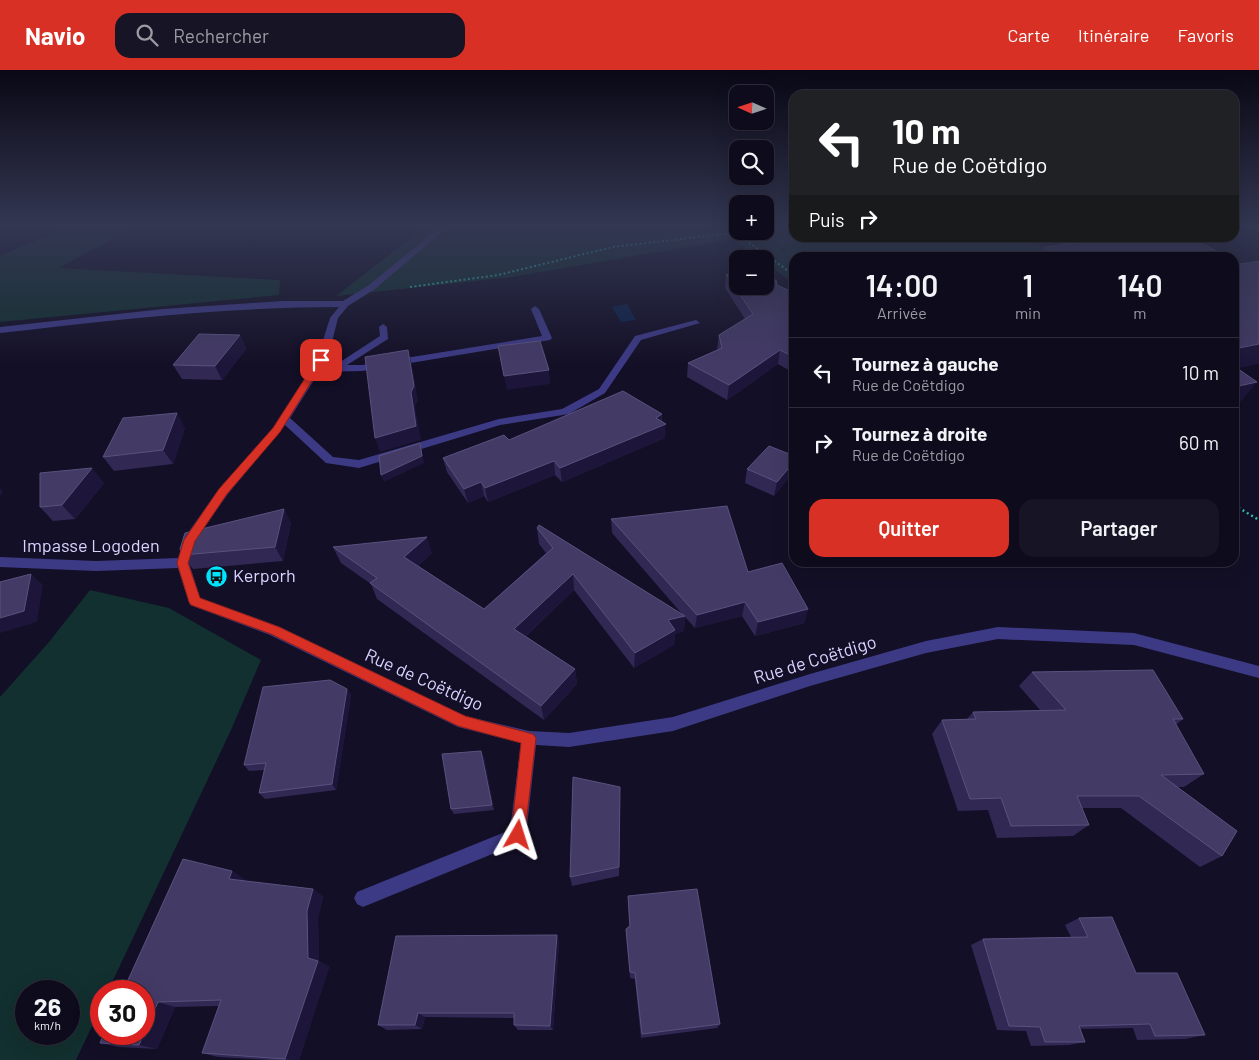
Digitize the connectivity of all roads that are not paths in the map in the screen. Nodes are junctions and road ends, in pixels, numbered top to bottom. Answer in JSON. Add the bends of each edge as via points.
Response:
{"nodes":[{"id":1,"x":389,"y":272,"type":"edge"},
{"id":2,"x":345,"y":304,"type":"junction"},
{"id":3,"x":535,"y":310,"type":"dead end"},
{"id":4,"x":696,"y":323,"type":"dead end"},
{"id":5,"x":383,"y":327,"type":"dead end"},
{"id":6,"x":0,"y":330,"type":"edge"},
{"id":7,"x":337,"y":368,"type":"junction"},
{"id":8,"x":316,"y":369,"type":"junction"},
{"id":9,"x":284,"y":418,"type":"junction"},
{"id":10,"x":0,"y":562,"type":"edge"},
{"id":11,"x":183,"y":563,"type":"junction"},
{"id":12,"x":1259,"y":672,"type":"edge"},
{"id":13,"x":529,"y":738,"type":"junction"},
{"id":14,"x":363,"y":898,"type":"dead end"}],
"edges":[{"from":1,"to":2,"type":"street"},
{"from":2,"to":6,"type":"street","via":[[283,304],[163,312]]},
{"from":2,"to":8,"type":"street","via":[[334,318]]},
{"from":3,"to":7,"type":"street","via":[[547,338],[362,368]]},
{"from":4,"to":9,"type":"street","via":[[638,338],[602,391],[565,412],[499,422],[359,464],[330,460]]},
{"from":5,"to":7,"type":"street","via":[[385,337]]},
{"from":7,"to":8,"type":"street"},
{"from":8,"to":9,"type":"street"},
{"from":9,"to":11,"type":"street","via":[[209,510],[189,540]]},
{"from":10,"to":11,"type":"street","name":"Impasse Logoden","via":[[96,566]]},
{"from":11,"to":13,"type":"street","name":"Rue de Coëtdigo","via":[[195,602],[275,630],[463,722]]},
{"from":12,"to":13,"type":"street","name":"Rue de Coëtdigo","via":[[1134,639],[998,633],[926,647],[673,724],[569,740]]},
{"from":13,"to":14,"type":"street","via":[[518,835]]}]}
